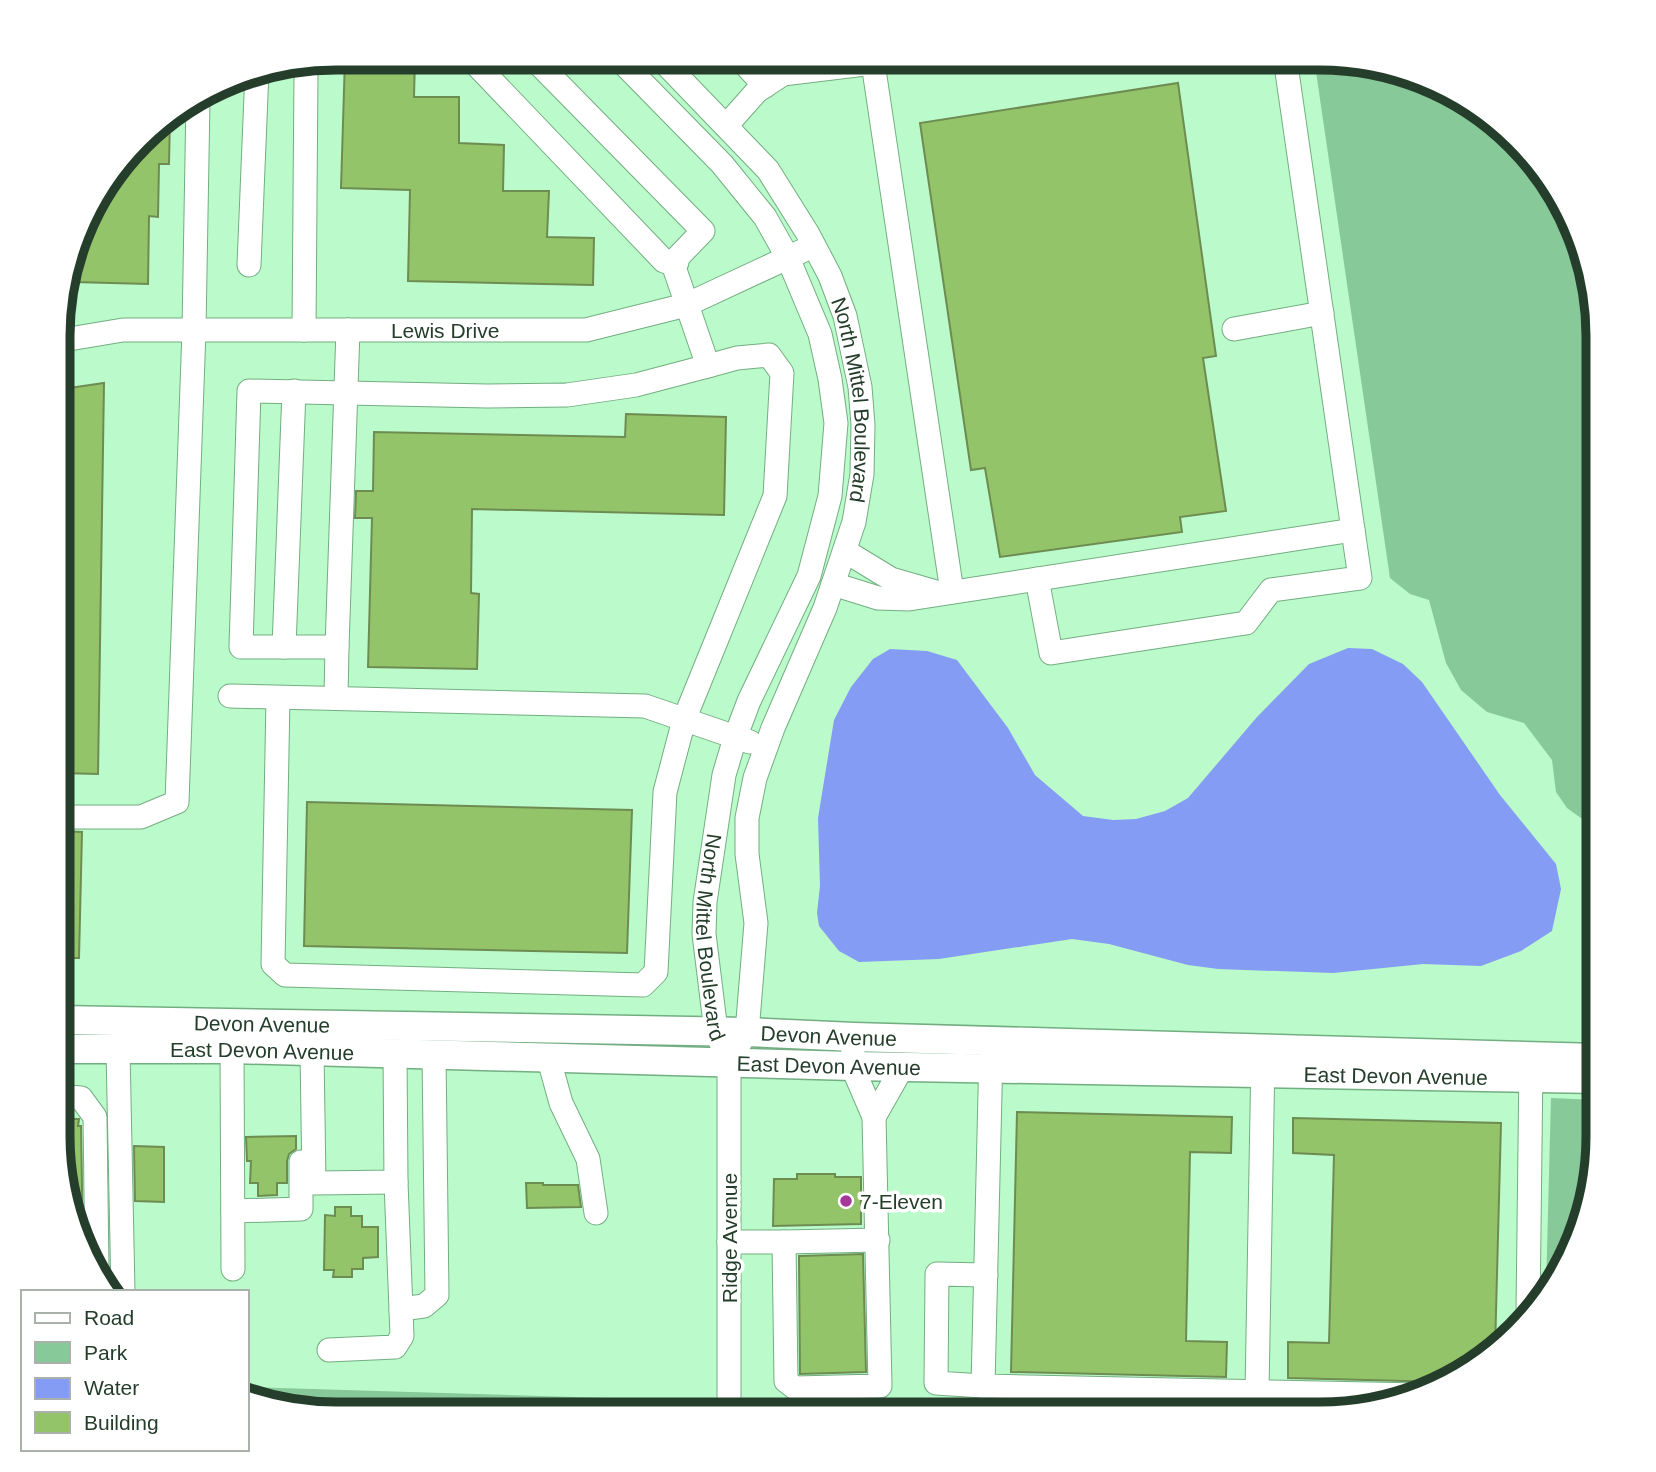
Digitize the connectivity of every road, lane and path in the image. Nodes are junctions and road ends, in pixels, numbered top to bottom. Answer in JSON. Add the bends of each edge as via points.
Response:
{"nodes":[{"id":1,"x":481,"y":70,"type":"edge"},
{"id":2,"x":545,"y":70,"type":"edge"},
{"id":3,"x":630,"y":70,"type":"edge"},
{"id":4,"x":672,"y":70,"type":"edge"},
{"id":5,"x":816,"y":70,"type":"edge"},
{"id":6,"x":874,"y":70,"type":"edge"},
{"id":7,"x":1287,"y":70,"type":"edge"},
{"id":8,"x":306,"y":72,"type":"edge"},
{"id":9,"x":772,"y":74,"type":"edge"},
{"id":10,"x":257,"y":82,"type":"edge"},
{"id":11,"x":198,"y":109,"type":"edge"},
{"id":12,"x":726,"y":126,"type":"junction"},
{"id":13,"x":814,"y":244,"type":"junction"},
{"id":14,"x":788,"y":258,"type":"junction"},
{"id":15,"x":673,"y":264,"type":"junction"},
{"id":16,"x":249,"y":265,"type":"dead end"},
{"id":17,"x":686,"y":305,"type":"junction"},
{"id":18,"x":1322,"y":313,"type":"junction"},
{"id":19,"x":1234,"y":329,"type":"dead end"},
{"id":20,"x":194,"y":330,"type":"junction"},
{"id":21,"x":304,"y":330,"type":"junction"},
{"id":22,"x":348,"y":330,"type":"junction"},
{"id":23,"x":70,"y":339,"type":"edge"},
{"id":24,"x":708,"y":366,"type":"junction"},
{"id":25,"x":294,"y":391,"type":"junction"},
{"id":26,"x":345,"y":392,"type":"junction"},
{"id":27,"x":1353,"y":530,"type":"junction"},
{"id":28,"x":845,"y":551,"type":"junction"},
{"id":29,"x":1037,"y":579,"type":"junction"},
{"id":30,"x":834,"y":584,"type":"junction"},
{"id":31,"x":947,"y":593,"type":"junction"},
{"id":32,"x":284,"y":647,"type":"junction"},
{"id":33,"x":337,"y":647,"type":"junction"},
{"id":34,"x":230,"y":696,"type":"dead end"},
{"id":35,"x":278,"y":698,"type":"junction"},
{"id":36,"x":336,"y":698,"type":"junction"},
{"id":37,"x":684,"y":720,"type":"junction"},
{"id":38,"x":735,"y":738,"type":"junction"},
{"id":39,"x":766,"y":747,"type":"junction"},
{"id":40,"x":70,"y":817,"type":"edge"},
{"id":41,"x":70,"y":1020,"type":"edge"},
{"id":42,"x":716,"y":1031,"type":"junction"},
{"id":43,"x":747,"y":1032,"type":"junction"},
{"id":44,"x":854,"y":1037,"type":"junction"},
{"id":45,"x":70,"y":1049,"type":"edge"},
{"id":46,"x":118,"y":1049,"type":"junction"},
{"id":47,"x":232,"y":1049,"type":"junction"},
{"id":48,"x":312,"y":1051,"type":"junction"},
{"id":49,"x":395,"y":1053,"type":"junction"},
{"id":50,"x":434,"y":1054,"type":"junction"},
{"id":51,"x":991,"y":1055,"type":"junction"},
{"id":52,"x":548,"y":1056,"type":"junction"},
{"id":53,"x":1586,"y":1060,"type":"edge"},
{"id":54,"x":729,"y":1062,"type":"junction"},
{"id":55,"x":1263,"y":1062,"type":"junction"},
{"id":56,"x":852,"y":1066,"type":"junction"},
{"id":57,"x":903,"y":1066,"type":"junction"},
{"id":58,"x":1531,"y":1067,"type":"junction"},
{"id":59,"x":1586,"y":1077,"type":"edge"},
{"id":60,"x":70,"y":1097,"type":"edge"},
{"id":61,"x":874,"y":1117,"type":"junction"},
{"id":62,"x":301,"y":1140,"type":"dead end"},
{"id":63,"x":396,"y":1182,"type":"junction"},
{"id":64,"x":233,"y":1211,"type":"junction"},
{"id":65,"x":596,"y":1213,"type":"dead end"},
{"id":66,"x":878,"y":1240,"type":"junction"},
{"id":67,"x":729,"y":1242,"type":"junction"},
{"id":68,"x":784,"y":1242,"type":"junction"},
{"id":69,"x":97,"y":1252,"type":"edge"},
{"id":70,"x":233,"y":1269,"type":"dead end"},
{"id":71,"x":986,"y":1275,"type":"junction"},
{"id":72,"x":123,"y":1290,"type":"edge"},
{"id":73,"x":1528,"y":1301,"type":"edge"},
{"id":74,"x":401,"y":1309,"type":"junction"},
{"id":75,"x":329,"y":1350,"type":"dead end"},
{"id":76,"x":983,"y":1386,"type":"junction"},
{"id":77,"x":1257,"y":1391,"type":"junction"},
{"id":78,"x":1384,"y":1394,"type":"edge"},
{"id":79,"x":729,"y":1402,"type":"edge"}],
"edges":[{"from":1,"to":15,"type":"street","via":[[664,261]]},
{"from":2,"to":15,"type":"street","via":[[703,231]]},
{"from":3,"to":14,"type":"street","name":"North Mittel Boulevard","via":[[722,164],[765,217]]},
{"from":4,"to":12,"type":"street","name":"North Mittel Boulevard"},
{"from":5,"to":9,"type":"street"},
{"from":6,"to":31,"type":"street"},
{"from":7,"to":18,"type":"street"},
{"from":8,"to":21,"type":"street"},
{"from":9,"to":12,"type":"street"},
{"from":10,"to":16,"type":"street"},
{"from":11,"to":20,"type":"street"},
{"from":12,"to":13,"type":"street","name":"North Mittel Boulevard","via":[[768,170]]},
{"from":13,"to":14,"type":"street","name":"Lewis Drive"},
{"from":13,"to":28,"type":"street","name":"North Mittel Boulevard","via":[[845,316],[860,387],[862,474]]},
{"from":14,"to":17,"type":"street","name":"Lewis Drive"},
{"from":14,"to":38,"type":"street","name":"North Mittel Boulevard","via":[[820,334],[830,379],[836,423],[830,496],[809,576]]},
{"from":15,"to":17,"type":"street"},
{"from":17,"to":22,"type":"street","name":"Lewis Drive","via":[[586,330]]},
{"from":17,"to":24,"type":"street"},
{"from":18,"to":19,"type":"street"},
{"from":18,"to":27,"type":"street"},
{"from":20,"to":21,"type":"street","name":"Lewis Drive"},
{"from":20,"to":23,"type":"street","name":"Lewis Drive","via":[[123,330]]},
{"from":20,"to":40,"type":"street","via":[[177,802],[141,817]]},
{"from":21,"to":22,"type":"street","name":"Lewis Drive"},
{"from":22,"to":26,"type":"street"},
{"from":24,"to":26,"type":"street","via":[[636,385],[567,395]]},
{"from":24,"to":37,"type":"street","via":[[769,355],[782,373],[775,496]]},
{"from":25,"to":26,"type":"street"},
{"from":25,"to":32,"type":"street"},
{"from":25,"to":32,"type":"street","via":[[249,390],[241,647]]},
{"from":26,"to":33,"type":"street"},
{"from":27,"to":29,"type":"street"},
{"from":27,"to":29,"type":"street","via":[[1360,578],[1271,590],[1246,622],[1119,643],[1051,653]]},
{"from":28,"to":30,"type":"street","name":"North Mittel Boulevard"},
{"from":28,"to":31,"type":"street","via":[[891,579]]},
{"from":29,"to":31,"type":"street"},
{"from":30,"to":31,"type":"street","via":[[878,598]]},
{"from":30,"to":39,"type":"street","name":"North Mittel Boulevard"},
{"from":32,"to":33,"type":"street"},
{"from":33,"to":36,"type":"street"},
{"from":34,"to":35,"type":"street"},
{"from":35,"to":36,"type":"street"},
{"from":35,"to":37,"type":"street","via":[[274,964],[285,975],[643,985],[656,972],[665,792]]},
{"from":36,"to":37,"type":"street","via":[[645,706]]},
{"from":37,"to":38,"type":"street"},
{"from":38,"to":39,"type":"street"},
{"from":38,"to":42,"type":"street","name":"North Mittel Boulevard","via":[[724,775],[705,902],[704,934]]},
{"from":39,"to":43,"type":"street","name":"North Mittel Boulevard","via":[[747,818],[756,923]]},
{"from":41,"to":42,"type":"main road","name":"Devon Avenue"},
{"from":42,"to":43,"type":"main road","name":"Devon Avenue"},
{"from":42,"to":54,"type":"street","name":"North Mittel Boulevard"},
{"from":43,"to":44,"type":"main road","name":"Devon Avenue"},
{"from":43,"to":54,"type":"street","name":"North Mittel Boulevard"},
{"from":44,"to":51,"type":"main road","name":"Devon Avenue"},
{"from":44,"to":56,"type":"street"},
{"from":45,"to":46,"type":"main road","name":"East Devon Avenue"},
{"from":46,"to":47,"type":"main road","name":"East Devon Avenue"},
{"from":46,"to":72,"type":"street"},
{"from":47,"to":48,"type":"main road","name":"East Devon Avenue"},
{"from":47,"to":64,"type":"street"},
{"from":48,"to":49,"type":"main road","name":"East Devon Avenue"},
{"from":48,"to":63,"type":"street","via":[[314,1183]]},
{"from":49,"to":50,"type":"main road","name":"East Devon Avenue"},
{"from":49,"to":63,"type":"street"},
{"from":50,"to":52,"type":"main road","name":"East Devon Avenue"},
{"from":50,"to":74,"type":"street","via":[[437,1295],[424,1306]]},
{"from":51,"to":55,"type":"main road","name":"Devon Avenue"},
{"from":51,"to":57,"type":"main road","name":"East Devon Avenue"},
{"from":51,"to":71,"type":"street"},
{"from":52,"to":54,"type":"main road","name":"East Devon Avenue"},
{"from":52,"to":65,"type":"street","via":[[561,1103],[588,1159]]},
{"from":53,"to":58,"type":"main road","name":"Devon Avenue"},
{"from":54,"to":56,"type":"main road","name":"East Devon Avenue"},
{"from":54,"to":67,"type":"street","name":"Ridge Avenue"},
{"from":55,"to":58,"type":"main road","name":"Devon Avenue"},
{"from":55,"to":77,"type":"street"},
{"from":56,"to":57,"type":"main road","name":"East Devon Avenue"},
{"from":56,"to":61,"type":"street"},
{"from":57,"to":61,"type":"street"},
{"from":58,"to":59,"type":"main road"},
{"from":58,"to":73,"type":"street"},
{"from":60,"to":69,"type":"street","via":[[81,1098],[95,1117]]},
{"from":61,"to":66,"type":"street"},
{"from":62,"to":64,"type":"street","via":[[301,1209]]},
{"from":63,"to":74,"type":"street"},
{"from":64,"to":70,"type":"street"},
{"from":66,"to":68,"type":"street"},
{"from":66,"to":68,"type":"street","via":[[880,1386],[795,1388],[786,1381]]},
{"from":67,"to":68,"type":"street"},
{"from":67,"to":79,"type":"street","name":"Ridge Avenue"},
{"from":71,"to":76,"type":"street"},
{"from":71,"to":76,"type":"street","via":[[937,1274],[936,1383]]},
{"from":74,"to":75,"type":"street","via":[[402,1336],[394,1347]]},
{"from":76,"to":77,"type":"street"},
{"from":77,"to":78,"type":"street"}]}
